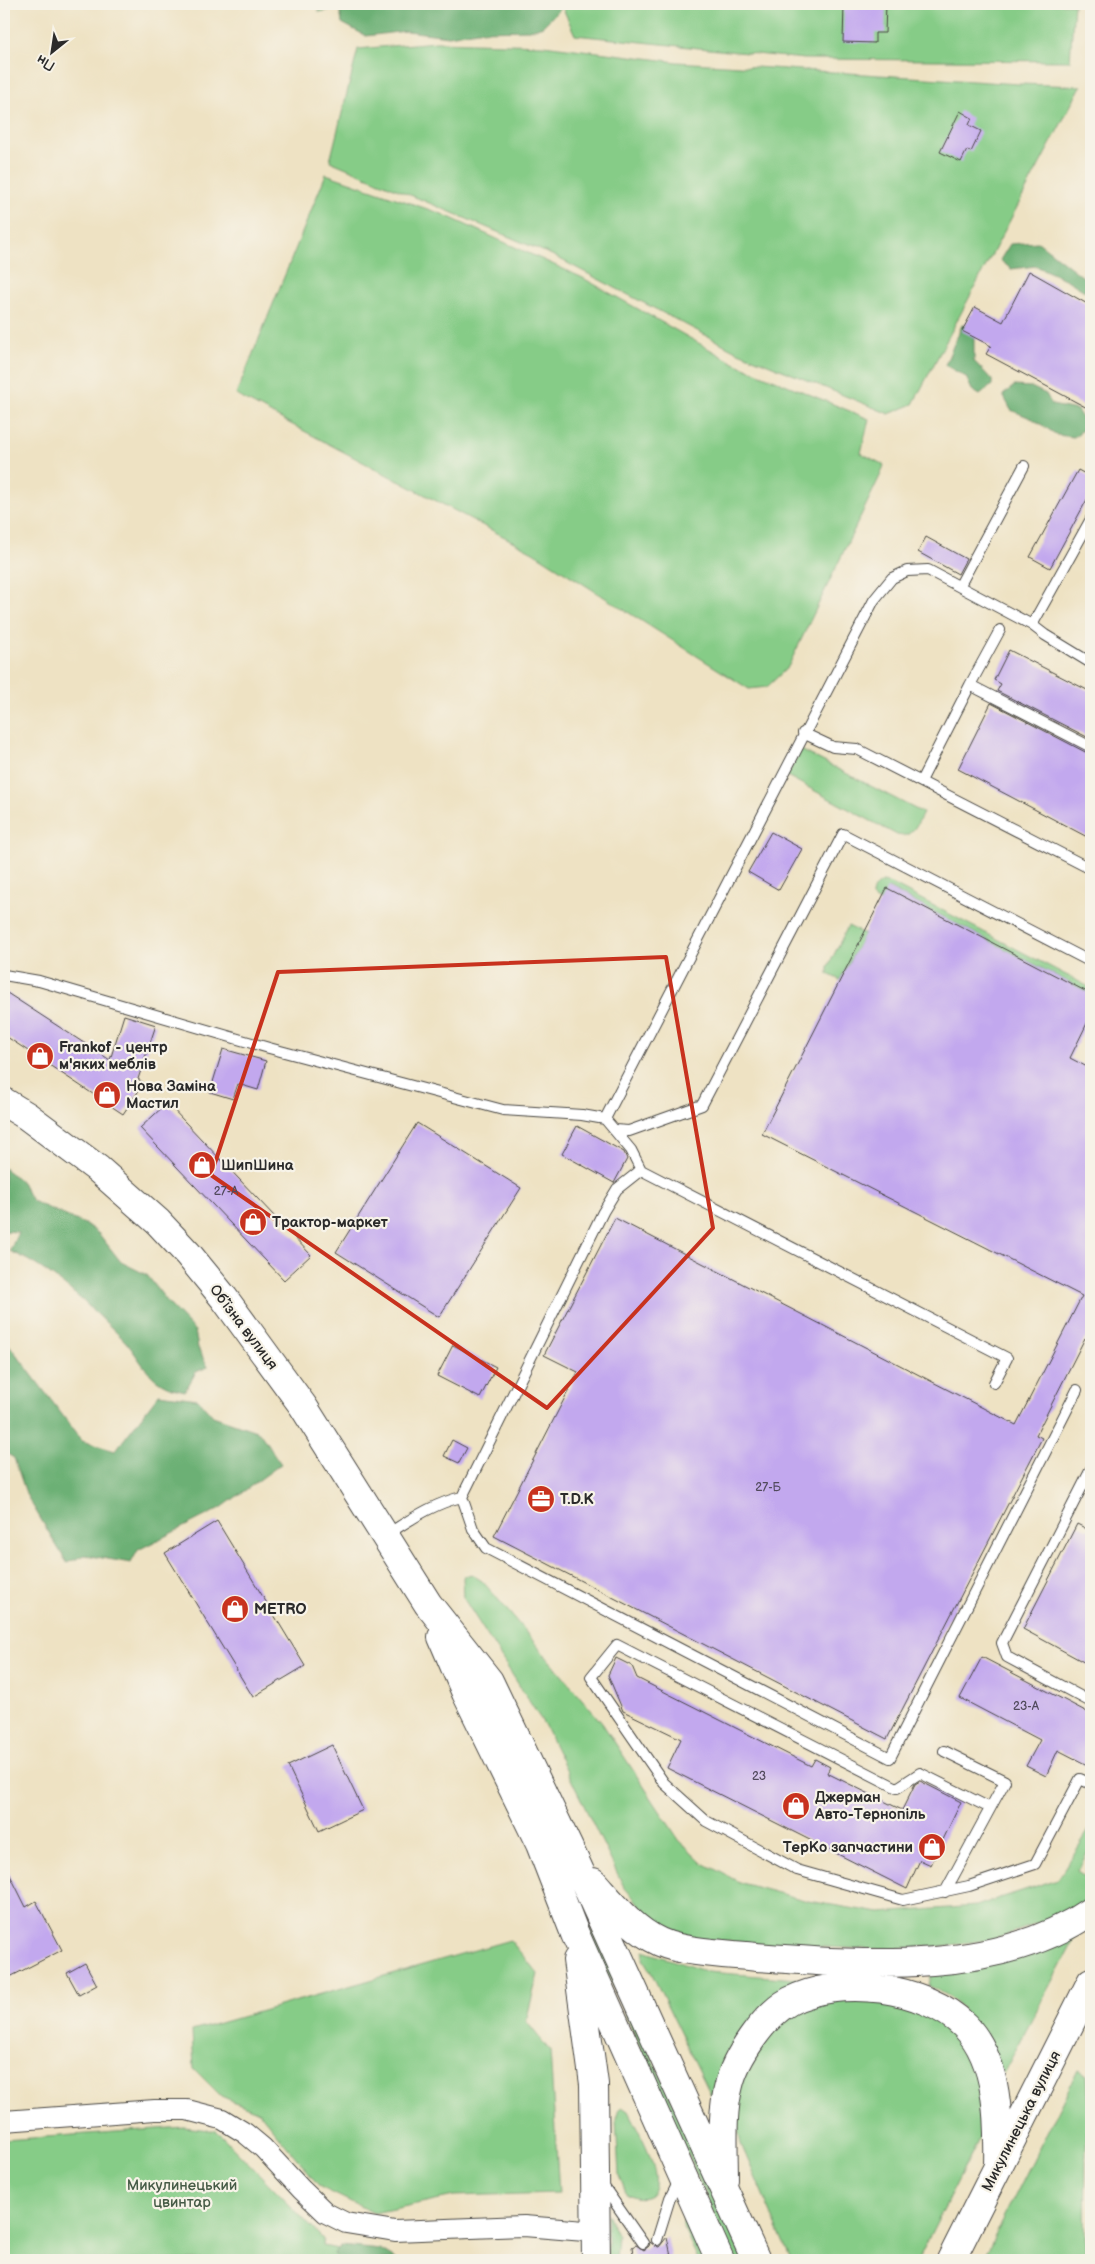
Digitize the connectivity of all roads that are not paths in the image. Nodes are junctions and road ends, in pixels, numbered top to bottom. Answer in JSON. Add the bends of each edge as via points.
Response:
{"nodes":[{"id":1,"x":1024,"y":466,"type":"dead end"},
{"id":2,"x":1091,"y":518,"type":"edge"},
{"id":3,"x":960,"y":585,"type":"junction"},
{"id":4,"x":1032,"y":625,"type":"junction"},
{"id":5,"x":1000,"y":630,"type":"dead end"},
{"id":6,"x":1091,"y":663,"type":"edge"},
{"id":7,"x":970,"y":686,"type":"junction"},
{"id":8,"x":803,"y":733,"type":"junction"},
{"id":9,"x":1091,"y":747,"type":"edge"},
{"id":10,"x":921,"y":781,"type":"junction"},
{"id":11,"x":1091,"y":869,"type":"edge"},
{"id":12,"x":1091,"y":962,"type":"edge"},
{"id":13,"x":4,"y":975,"type":"edge"},
{"id":14,"x":4,"y":1102,"type":"edge"},
{"id":15,"x":605,"y":1119,"type":"junction"},
{"id":16,"x":614,"y":1130,"type":"junction"},
{"id":17,"x":641,"y":1170,"type":"junction"},
{"id":18,"x":994,"y":1384,"type":"dead end"},
{"id":19,"x":1077,"y":1390,"type":"dead end"},
{"id":20,"x":1090,"y":1475,"type":"edge"},
{"id":21,"x":462,"y":1497,"type":"junction"},
{"id":22,"x":386,"y":1535,"type":"junction"},
{"id":23,"x":428,"y":1604,"type":"junction"},
{"id":24,"x":1091,"y":1702,"type":"edge"},
{"id":25,"x":944,"y":1751,"type":"dead end"},
{"id":26,"x":1091,"y":1784,"type":"edge"},
{"id":27,"x":990,"y":1808,"type":"junction"},
{"id":28,"x":577,"y":1865,"type":"junction"},
{"id":29,"x":946,"y":1892,"type":"junction"},
{"id":30,"x":1091,"y":1911,"type":"edge"},
{"id":31,"x":572,"y":1924,"type":"junction"},
{"id":32,"x":1091,"y":1982,"type":"edge"},
{"id":33,"x":4,"y":2121,"type":"edge"},
{"id":34,"x":998,"y":2167,"type":"junction"},
{"id":35,"x":596,"y":2175,"type":"junction"},
{"id":36,"x":681,"y":2175,"type":"junction"},
{"id":37,"x":724,"y":2189,"type":"junction"},
{"id":38,"x":597,"y":2232,"type":"junction"},
{"id":39,"x":657,"y":2240,"type":"dead end"},
{"id":40,"x":644,"y":2243,"type":"dead end"},
{"id":41,"x":596,"y":2260,"type":"edge"},
{"id":42,"x":720,"y":2260,"type":"edge"},
{"id":43,"x":756,"y":2260,"type":"edge"},
{"id":44,"x":951,"y":2260,"type":"edge"}],
"edges":[{"from":1,"to":3,"type":"lane"},
{"from":2,"to":4,"type":"lane"},
{"from":3,"to":4,"type":"lane"},
{"from":3,"to":8,"type":"lane","via":[[928,570],[907,571],[892,578],[874,600]]},
{"from":4,"to":6,"type":"lane"},
{"from":5,"to":7,"type":"lane"},
{"from":7,"to":9,"type":"lane"},
{"from":7,"to":10,"type":"lane"},
{"from":8,"to":10,"type":"lane","via":[[833,747],[857,750]]},
{"from":8,"to":15,"type":"lane"},
{"from":10,"to":11,"type":"lane"},
{"from":12,"to":16,"type":"lane","via":[[843,834],[702,1105],[629,1131]]},
{"from":13,"to":15,"type":"lane","via":[[39,981],[279,1051],[503,1110]]},
{"from":14,"to":22,"type":"highway","name":"Обʼїзна вулиця","via":[[98,1169],[158,1222],[188,1254],[303,1406]]},
{"from":15,"to":16,"type":"lane"},
{"from":16,"to":17,"type":"lane","via":[[631,1150]]},
{"from":17,"to":18,"type":"lane","via":[[1006,1358]]},
{"from":17,"to":21,"type":"lane","via":[[617,1189],[604,1212]]},
{"from":19,"to":21,"type":"lane","via":[[890,1758],[486,1548],[473,1529]]},
{"from":20,"to":24,"type":"lane","via":[[1002,1643],[1007,1656]]},
{"from":21,"to":22,"type":"lane","via":[[430,1507]]},
{"from":22,"to":23,"type":"highway","name":"Обʼїзна вулиця"},
{"from":23,"to":28,"type":"highway","via":[[489,1681]]},
{"from":23,"to":31,"type":"highway","via":[[466,1693],[540,1844]]},
{"from":25,"to":27,"type":"lane","via":[[1005,1781]]},
{"from":26,"to":29,"type":"lane","via":[[1080,1779],[1035,1864]]},
{"from":27,"to":29,"type":"lane"},
{"from":27,"to":29,"type":"lane","via":[[920,1773],[897,1788],[617,1645],[591,1678],[664,1783],[706,1821],[797,1870],[903,1900]]},
{"from":28,"to":30,"type":"highway","via":[[630,1921],[661,1943],[737,1955],[830,1962],[926,1962],[961,1958],[1042,1939]]},
{"from":28,"to":37,"type":"highway"},
{"from":31,"to":35,"type":"highway","via":[[594,2084]]},
{"from":31,"to":36,"type":"highway"},
{"from":32,"to":34,"type":"highway","name":"Микулинецька вулиця"},
{"from":33,"to":38,"type":"street","via":[[187,2110],[222,2119],[245,2133],[326,2213],[346,2224],[395,2232],[524,2226]]},
{"from":34,"to":37,"type":"highway","via":[[996,2096],[982,2054],[965,2027],[946,2011],[911,1995],[881,1989],[841,1987],[811,1992],[789,2001],[769,2017],[739,2060],[729,2084],[724,2112]]},
{"from":34,"to":44,"type":"highway","name":"Микулинецька вулиця"},
{"from":35,"to":38,"type":"highway"},
{"from":35,"to":40,"type":"lane"},
{"from":36,"to":39,"type":"lane"},
{"from":36,"to":42,"type":"highway"},
{"from":37,"to":43,"type":"highway"},
{"from":38,"to":41,"type":"highway"}]}
